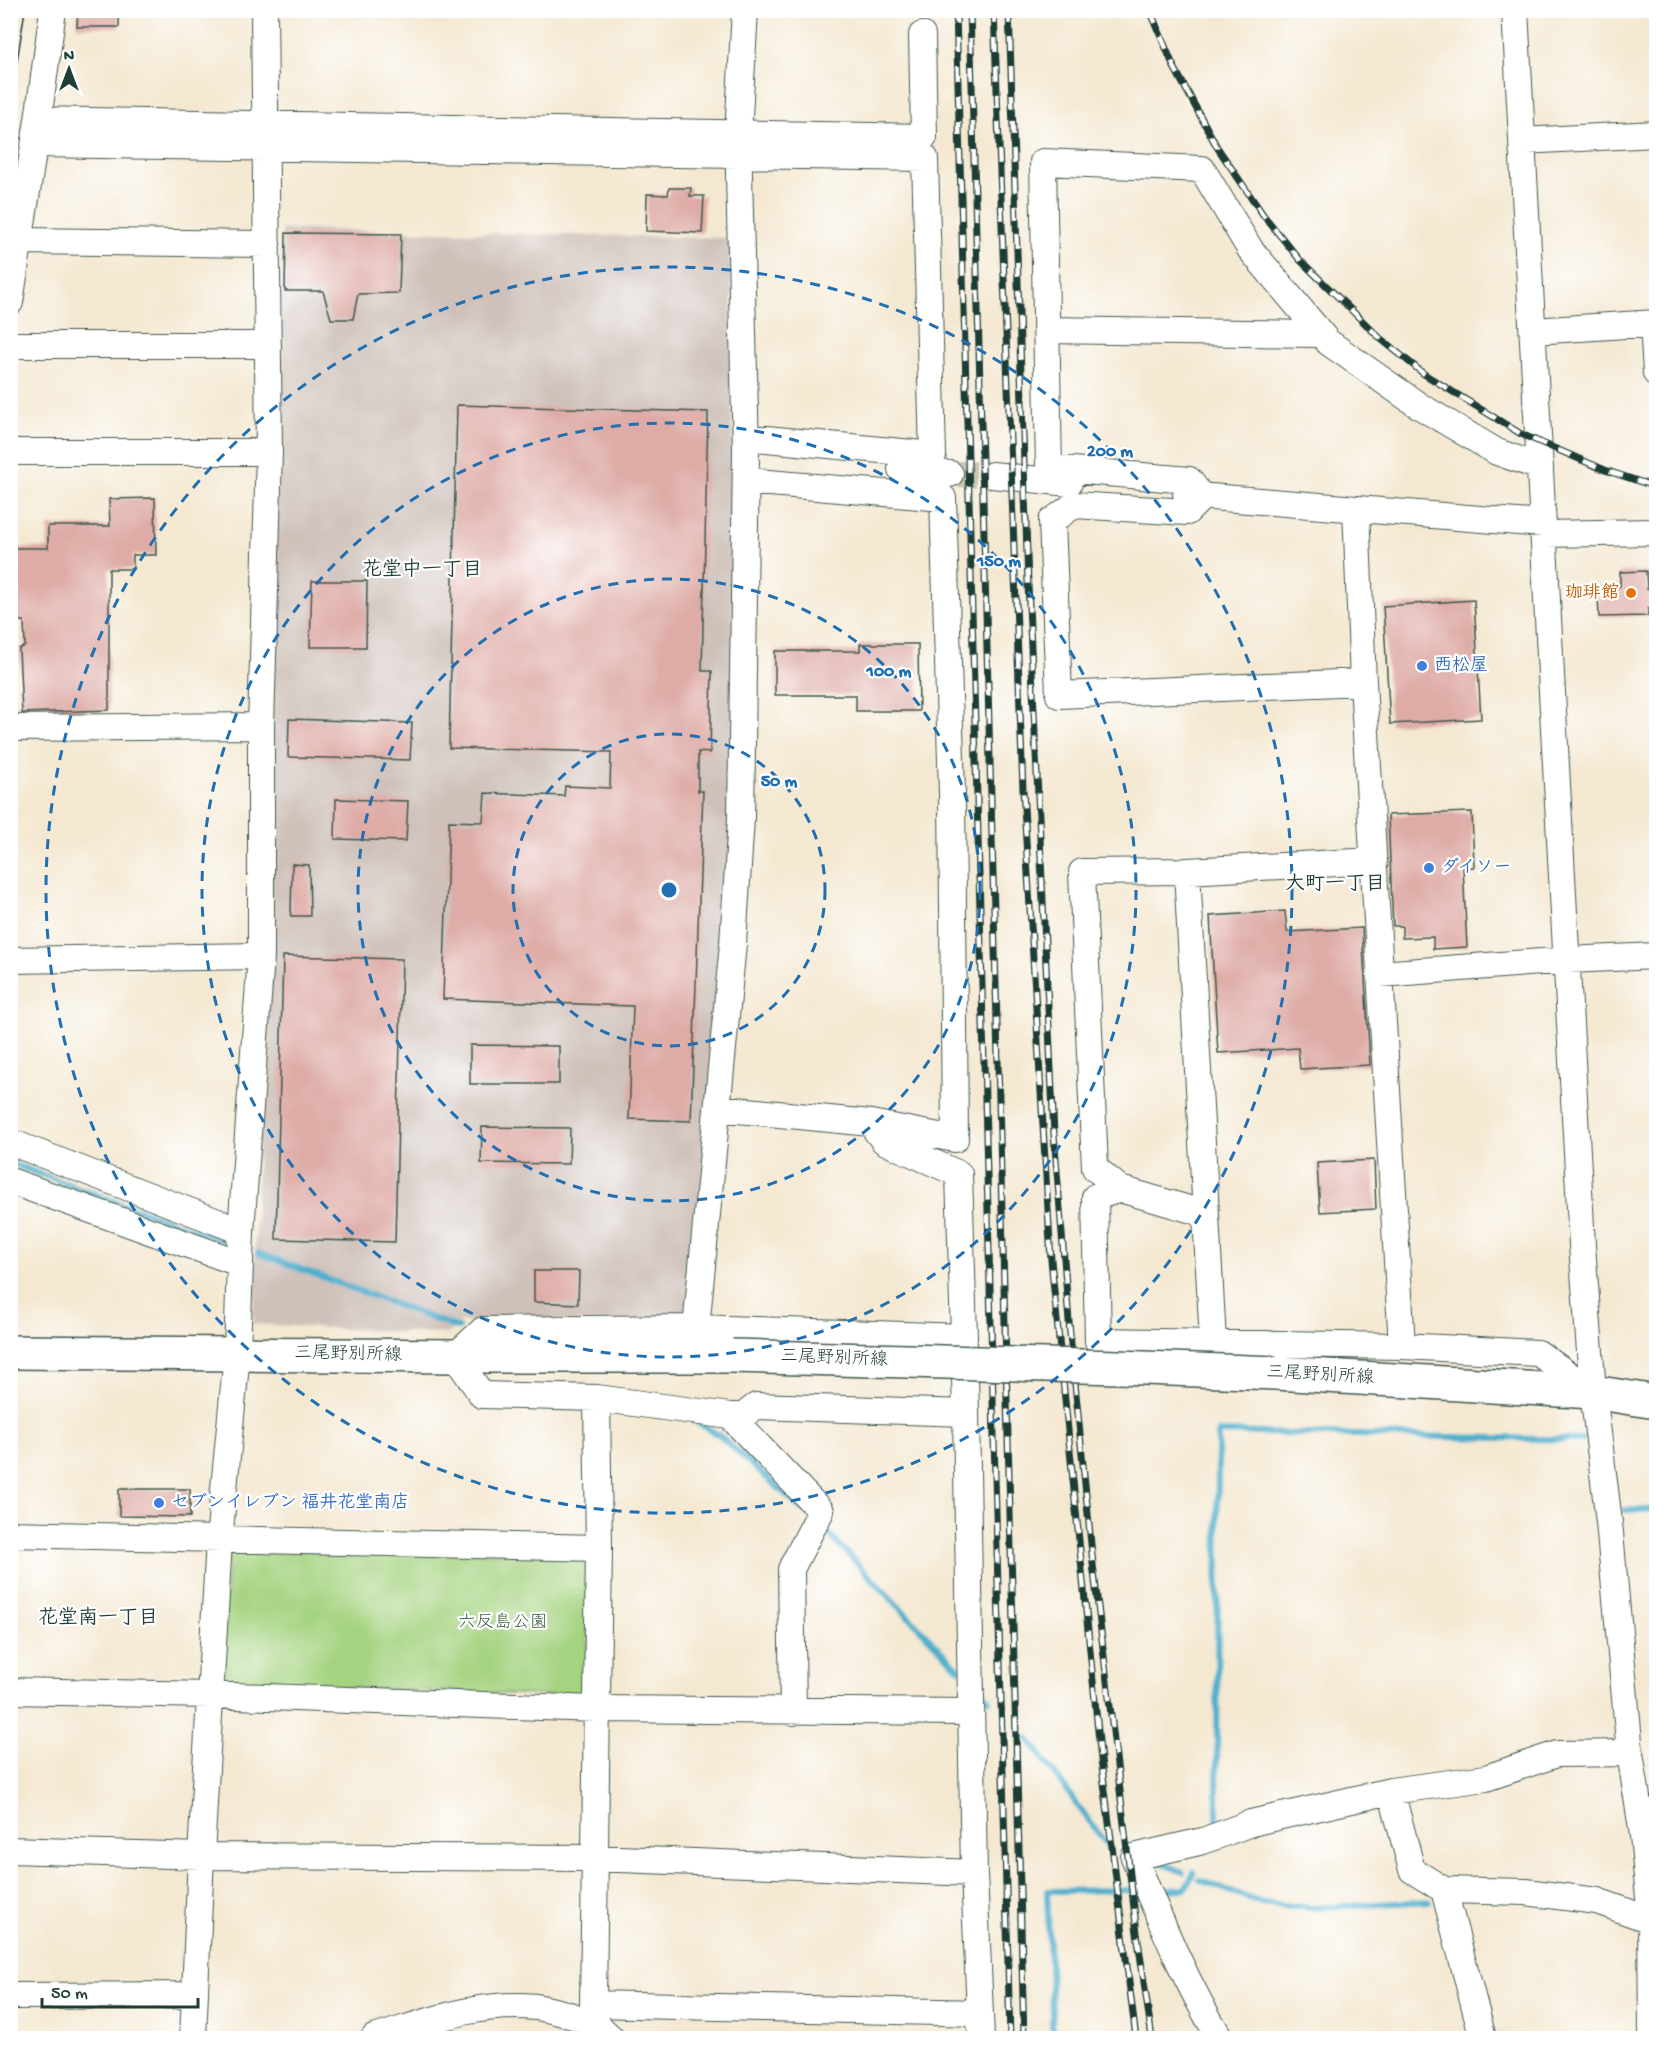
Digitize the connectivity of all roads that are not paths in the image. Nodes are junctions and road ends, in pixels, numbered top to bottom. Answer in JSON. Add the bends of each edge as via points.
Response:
{"nodes":[{"id":1,"x":53,"y":10,"type":"edge"},
{"id":2,"x":264,"y":10,"type":"edge"},
{"id":3,"x":745,"y":10,"type":"edge"},
{"id":4,"x":1515,"y":10,"type":"edge"},
{"id":5,"x":922,"y":35,"type":"dead end"},
{"id":6,"x":37,"y":132,"type":"junction"},
{"id":7,"x":1656,"y":134,"type":"edge"},
{"id":8,"x":265,"y":136,"type":"junction"},
{"id":9,"x":1522,"y":141,"type":"junction"},
{"id":10,"x":739,"y":145,"type":"junction"},
{"id":11,"x":925,"y":147,"type":"junction"},
{"id":12,"x":20,"y":241,"type":"junction"},
{"id":13,"x":267,"y":244,"type":"junction"},
{"id":14,"x":10,"y":302,"type":"edge"},
{"id":15,"x":1655,"y":323,"type":"edge"},
{"id":16,"x":1047,"y":330,"type":"junction"},
{"id":17,"x":1533,"y":331,"type":"junction"},
{"id":18,"x":1319,"y":334,"type":"junction"},
{"id":19,"x":10,"y":345,"type":"edge"},
{"id":20,"x":268,"y":345,"type":"junction"},
{"id":21,"x":1656,"y":374,"type":"edge"},
{"id":22,"x":746,"y":444,"type":"junction"},
{"id":23,"x":10,"y":452,"type":"edge"},
{"id":24,"x":269,"y":452,"type":"junction"},
{"id":25,"x":1540,"y":467,"type":"junction"},
{"id":26,"x":950,"y":474,"type":"tunnel mouth"},
{"id":27,"x":992,"y":475,"type":"tunnel mouth"},
{"id":28,"x":746,"y":481,"type":"junction"},
{"id":29,"x":1202,"y":497,"type":"junction"},
{"id":30,"x":1356,"y":509,"type":"junction"},
{"id":31,"x":1544,"y":529,"type":"junction"},
{"id":32,"x":1656,"y":532,"type":"edge"},
{"id":33,"x":1364,"y":682,"type":"junction"},
{"id":34,"x":261,"y":726,"type":"junction"},
{"id":35,"x":10,"y":728,"type":"edge"},
{"id":36,"x":1374,"y":861,"type":"junction"},
{"id":37,"x":1187,"y":871,"type":"junction"},
{"id":38,"x":261,"y":956,"type":"junction"},
{"id":39,"x":1656,"y":956,"type":"edge"},
{"id":40,"x":10,"y":960,"type":"edge"},
{"id":41,"x":1568,"y":960,"type":"junction"},
{"id":42,"x":1380,"y":974,"type":"junction"},
{"id":43,"x":717,"y":1108,"type":"junction"},
{"id":44,"x":871,"y":1123,"type":"junction"},
{"id":45,"x":10,"y":1142,"type":"edge"},
{"id":46,"x":10,"y":1181,"type":"edge"},
{"id":47,"x":1120,"y":1189,"type":"junction"},
{"id":48,"x":1206,"y":1214,"type":"junction"},
{"id":49,"x":241,"y":1231,"type":"junction"},
{"id":50,"x":239,"y":1263,"type":"junction"},
{"id":51,"x":696,"y":1328,"type":"junction"},
{"id":52,"x":964,"y":1337,"type":"junction"},
{"id":53,"x":1213,"y":1342,"type":"junction"},
{"id":54,"x":1402,"y":1346,"type":"junction"},
{"id":55,"x":10,"y":1352,"type":"edge"},
{"id":56,"x":237,"y":1354,"type":"junction"},
{"id":57,"x":455,"y":1356,"type":"junction"},
{"id":58,"x":1593,"y":1392,"type":"junction"},
{"id":59,"x":597,"y":1398,"type":"junction"},
{"id":60,"x":1656,"y":1402,"type":"edge"},
{"id":61,"x":966,"y":1413,"type":"junction"},
{"id":62,"x":730,"y":1416,"type":"junction"},
{"id":63,"x":10,"y":1534,"type":"edge"},
{"id":64,"x":219,"y":1540,"type":"junction"},
{"id":65,"x":599,"y":1548,"type":"junction"},
{"id":66,"x":10,"y":1691,"type":"edge"},
{"id":67,"x":210,"y":1695,"type":"junction"},
{"id":68,"x":596,"y":1709,"type":"junction"},
{"id":69,"x":793,"y":1712,"type":"junction"},
{"id":70,"x":970,"y":1712,"type":"junction"},
{"id":71,"x":1630,"y":1753,"type":"junction"},
{"id":72,"x":1391,"y":1791,"type":"junction"},
{"id":73,"x":1649,"y":1835,"type":"edge"},
{"id":74,"x":10,"y":1850,"type":"edge"},
{"id":75,"x":201,"y":1856,"type":"junction"},
{"id":76,"x":594,"y":1858,"type":"junction"},
{"id":77,"x":974,"y":1873,"type":"junction"},
{"id":78,"x":1444,"y":1890,"type":"junction"},
{"id":79,"x":1654,"y":1920,"type":"edge"},
{"id":80,"x":195,"y":1995,"type":"junction"},
{"id":81,"x":10,"y":1996,"type":"edge"},
{"id":82,"x":980,"y":2013,"type":"junction"},
{"id":83,"x":599,"y":2021,"type":"edge"},
{"id":84,"x":193,"y":2038,"type":"edge"},
{"id":85,"x":374,"y":2038,"type":"edge"},
{"id":86,"x":981,"y":2038,"type":"edge"},
{"id":87,"x":1220,"y":2038,"type":"edge"},
{"id":88,"x":1483,"y":2038,"type":"edge"},
{"id":89,"x":1652,"y":2038,"type":"edge"}],
"edges":[{"from":1,"to":6,"type":"street"},
{"from":2,"to":8,"type":"street"},
{"from":3,"to":10,"type":"street"},
{"from":4,"to":9,"type":"street"},
{"from":5,"to":11,"type":"street"},
{"from":6,"to":8,"type":"street"},
{"from":6,"to":12,"type":"street"},
{"from":7,"to":9,"type":"street"},
{"from":8,"to":10,"type":"street"},
{"from":8,"to":13,"type":"street"},
{"from":9,"to":17,"type":"street"},
{"from":10,"to":11,"type":"street"},
{"from":10,"to":22,"type":"street"},
{"from":11,"to":22,"type":"street","via":[[933,455]]},
{"from":12,"to":13,"type":"street"},
{"from":12,"to":14,"type":"street"},
{"from":13,"to":20,"type":"street"},
{"from":15,"to":17,"type":"street"},
{"from":15,"to":21,"type":"street"},
{"from":16,"to":18,"type":"street"},
{"from":16,"to":18,"type":"street","via":[[1043,162],[1202,169],[1250,249]]},
{"from":16,"to":29,"type":"street","via":[[1049,468],[1190,480]]},
{"from":17,"to":25,"type":"street"},
{"from":18,"to":25,"type":"street","via":[[1418,405],[1497,452]]},
{"from":19,"to":20,"type":"street"},
{"from":20,"to":24,"type":"street"},
{"from":22,"to":26,"type":"street"},
{"from":22,"to":28,"type":"street"},
{"from":23,"to":24,"type":"street"},
{"from":24,"to":34,"type":"street"},
{"from":25,"to":31,"type":"street"},
{"from":27,"to":29,"type":"street"},
{"from":28,"to":43,"type":"street","via":[[741,818]]},
{"from":28,"to":44,"type":"street","via":[[943,498],[952,793],[955,1139]]},
{"from":29,"to":30,"type":"street"},
{"from":29,"to":33,"type":"street","via":[[1187,512],[1074,505],[1052,520],[1059,695]]},
{"from":30,"to":31,"type":"street"},
{"from":30,"to":33,"type":"street"},
{"from":31,"to":32,"type":"street"},
{"from":31,"to":41,"type":"street"},
{"from":33,"to":36,"type":"street"},
{"from":34,"to":35,"type":"street"},
{"from":34,"to":38,"type":"street"},
{"from":36,"to":37,"type":"street"},
{"from":36,"to":42,"type":"street"},
{"from":37,"to":47,"type":"street","via":[[1082,872],[1095,1168]]},
{"from":37,"to":48,"type":"street"},
{"from":38,"to":40,"type":"street"},
{"from":38,"to":49,"type":"street"},
{"from":39,"to":41,"type":"street"},
{"from":41,"to":42,"type":"street"},
{"from":41,"to":58,"type":"street"},
{"from":42,"to":54,"type":"street"},
{"from":43,"to":44,"type":"street"},
{"from":43,"to":51,"type":"street"},
{"from":44,"to":52,"type":"street","via":[[884,1141],[959,1174]]},
{"from":45,"to":49,"type":"street"},
{"from":46,"to":50,"type":"street"},
{"from":47,"to":48,"type":"street"},
{"from":47,"to":53,"type":"street","via":[[1095,1197],[1098,1341]]},
{"from":48,"to":53,"type":"street"},
{"from":49,"to":50,"type":"street"},
{"from":50,"to":56,"type":"street"},
{"from":51,"to":52,"type":"street"},
{"from":51,"to":57,"type":"street","via":[[483,1330]]},
{"from":52,"to":61,"type":"street"},
{"from":53,"to":54,"type":"street"},
{"from":54,"to":58,"type":"street","via":[[1538,1353]]},
{"from":55,"to":56,"type":"main road","name":"三尾野別所線"},
{"from":56,"to":57,"type":"main road","name":"三尾野別所線"},
{"from":56,"to":64,"type":"street"},
{"from":57,"to":58,"type":"main road","name":"三尾野別所線","bridge":true,"via":[[732,1356],[1095,1366]]},
{"from":57,"to":59,"type":"street","via":[[482,1395]]},
{"from":58,"to":60,"type":"main road","name":"三尾野別所線"},
{"from":58,"to":71,"type":"street"},
{"from":59,"to":62,"type":"street"},
{"from":59,"to":65,"type":"street"},
{"from":61,"to":62,"type":"street","via":[[756,1406],[742,1416]]},
{"from":61,"to":70,"type":"street"},
{"from":62,"to":69,"type":"street","via":[[821,1511],[791,1569]]},
{"from":63,"to":64,"type":"street"},
{"from":64,"to":65,"type":"street"},
{"from":64,"to":67,"type":"street"},
{"from":65,"to":68,"type":"street"},
{"from":66,"to":67,"type":"street"},
{"from":67,"to":68,"type":"street"},
{"from":67,"to":75,"type":"street"},
{"from":68,"to":69,"type":"street"},
{"from":68,"to":76,"type":"street"},
{"from":69,"to":70,"type":"street"},
{"from":70,"to":77,"type":"street"},
{"from":71,"to":72,"type":"street","via":[[1557,1754],[1486,1778]]},
{"from":71,"to":73,"type":"street"},
{"from":72,"to":78,"type":"street","via":[[1412,1870]]},
{"from":72,"to":87,"type":"street","via":[[1251,1822],[1203,1841],[1134,1857],[1167,1936]]},
{"from":73,"to":79,"type":"street"},
{"from":74,"to":75,"type":"street"},
{"from":75,"to":76,"type":"street"},
{"from":75,"to":80,"type":"street"},
{"from":76,"to":77,"type":"street"},
{"from":76,"to":83,"type":"street"},
{"from":77,"to":82,"type":"street"},
{"from":78,"to":79,"type":"street","via":[[1526,1892],[1597,1901]]},
{"from":78,"to":88,"type":"street"},
{"from":79,"to":89,"type":"street"},
{"from":80,"to":81,"type":"street"},
{"from":80,"to":84,"type":"street"},
{"from":82,"to":83,"type":"street"},
{"from":82,"to":86,"type":"street"},
{"from":83,"to":85,"type":"street","via":[[537,2007],[492,2006]]}]}
